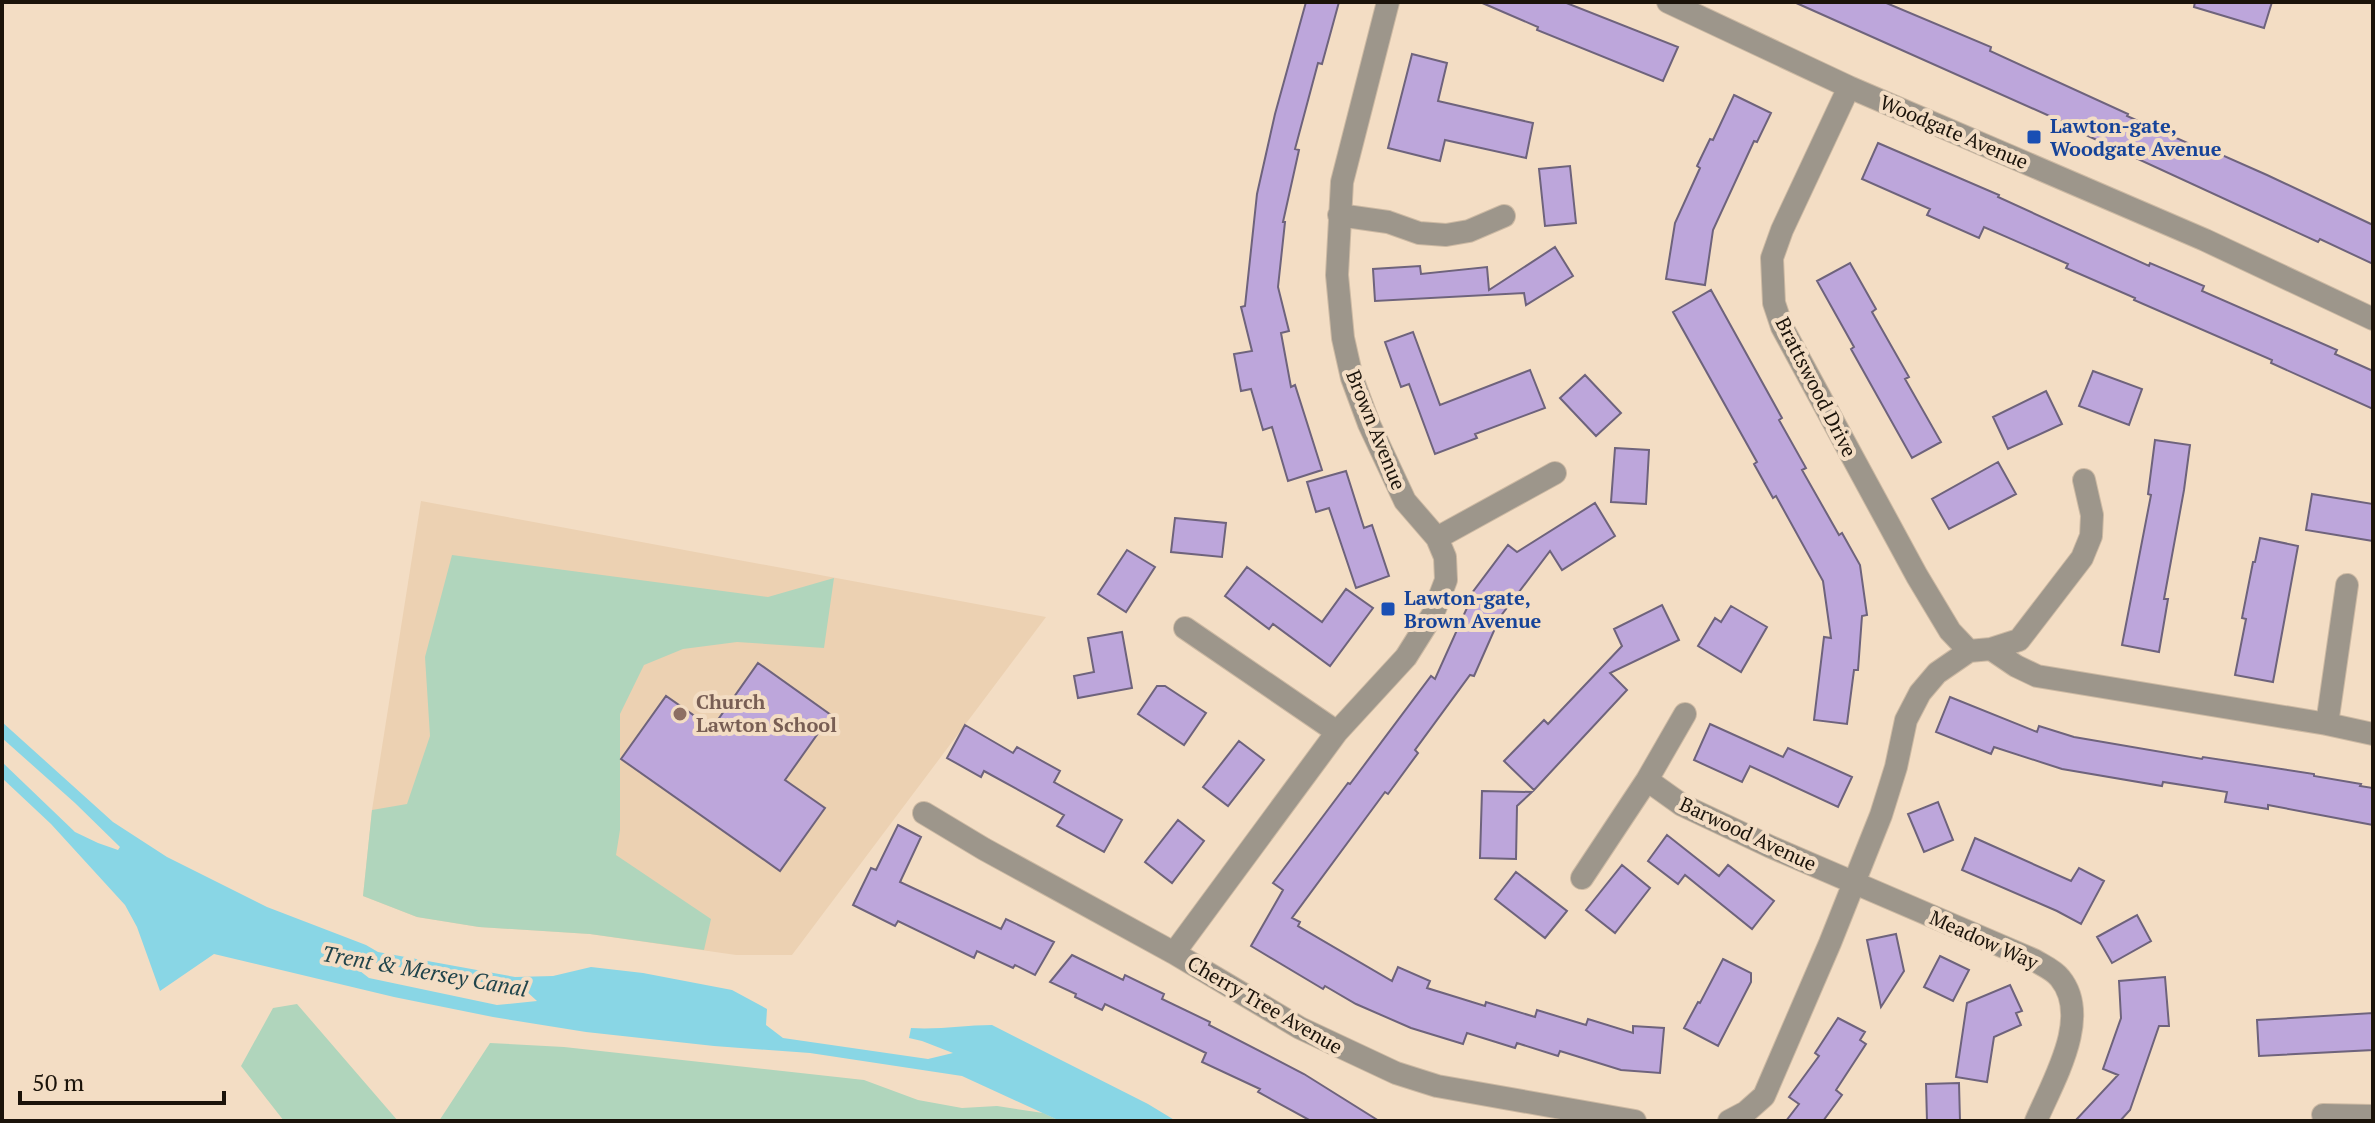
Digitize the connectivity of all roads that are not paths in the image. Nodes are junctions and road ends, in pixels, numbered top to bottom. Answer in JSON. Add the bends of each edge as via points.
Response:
{"nodes":[{"id":1,"x":1388,"y":2,"type":"edge"},
{"id":2,"x":1668,"y":2,"type":"edge"},
{"id":3,"x":1849,"y":87,"type":"junction"},
{"id":4,"x":1339,"y":215,"type":"junction"},
{"id":5,"x":1504,"y":216,"type":"dead end"},
{"id":6,"x":2373,"y":319,"type":"edge"},
{"id":7,"x":1555,"y":473,"type":"dead end"},
{"id":8,"x":2084,"y":480,"type":"dead end"},
{"id":9,"x":1437,"y":538,"type":"junction"},
{"id":10,"x":2347,"y":585,"type":"dead end"},
{"id":11,"x":1185,"y":628,"type":"dead end"},
{"id":12,"x":1980,"y":650,"type":"junction"},
{"id":13,"x":1685,"y":714,"type":"dead end"},
{"id":14,"x":2327,"y":724,"type":"junction"},
{"id":15,"x":1337,"y":732,"type":"junction"},
{"id":16,"x":2373,"y":734,"type":"edge"},
{"id":17,"x":1647,"y":780,"type":"junction"},
{"id":18,"x":924,"y":813,"type":"dead end"},
{"id":19,"x":1582,"y":878,"type":"dead end"},
{"id":20,"x":1854,"y":882,"type":"junction"},
{"id":21,"x":1174,"y":953,"type":"junction"},
{"id":22,"x":2323,"y":1115,"type":"dead end"},
{"id":23,"x":2373,"y":1116,"type":"edge"},
{"id":24,"x":1635,"y":1121,"type":"edge"},
{"id":25,"x":1729,"y":1121,"type":"edge"},
{"id":26,"x":2036,"y":1121,"type":"edge"}],
"edges":[{"from":1,"to":4,"type":"street","name":"Brown Avenue","via":[[1342,182]]},
{"from":2,"to":3,"type":"street","name":"Woodgate Avenue"},
{"from":3,"to":6,"type":"street","name":"Woodgate Avenue","via":[[2205,240]]},
{"from":3,"to":12,"type":"street","name":"Brattswood Drive","via":[[1772,258],[1774,303],[1782,327],[1917,576],[1950,631]]},
{"from":4,"to":5,"type":"street","via":[[1446,235]]},
{"from":4,"to":9,"type":"street","name":"Brown Avenue","via":[[1337,275],[1352,378],[1405,501]]},
{"from":7,"to":9,"type":"street"},
{"from":8,"to":12,"type":"street","via":[[2092,515],[2082,558],[2019,640]]},
{"from":9,"to":15,"type":"street","name":"Brown Avenue","via":[[1446,580],[1433,614],[1406,657]]},
{"from":10,"to":14,"type":"street"},
{"from":11,"to":15,"type":"street"},
{"from":12,"to":14,"type":"street","name":"Brattswood Drive","via":[[2037,676]]},
{"from":12,"to":20,"type":"street","via":[[1937,673],[1920,693],[1906,720],[1881,815]]},
{"from":13,"to":17,"type":"street"},
{"from":14,"to":16,"type":"street","name":"Brattswood Drive"},
{"from":15,"to":21,"type":"street","name":"Brown Avenue"},
{"from":17,"to":19,"type":"street"},
{"from":17,"to":20,"type":"street","name":"Barwood Avenue","via":[[1682,805]]},
{"from":18,"to":21,"type":"street","name":"Cherry Tree Avenue"},
{"from":20,"to":25,"type":"street","via":[[1764,1096]]},
{"from":20,"to":26,"type":"street","name":"Meadow Way","via":[[2034,960],[2059,976],[2070,995],[2070,1040]]},
{"from":21,"to":24,"type":"street","name":"Cherry Tree Avenue","via":[[1300,1028],[1396,1073],[1437,1086]]},
{"from":22,"to":23,"type":"street"}]}
